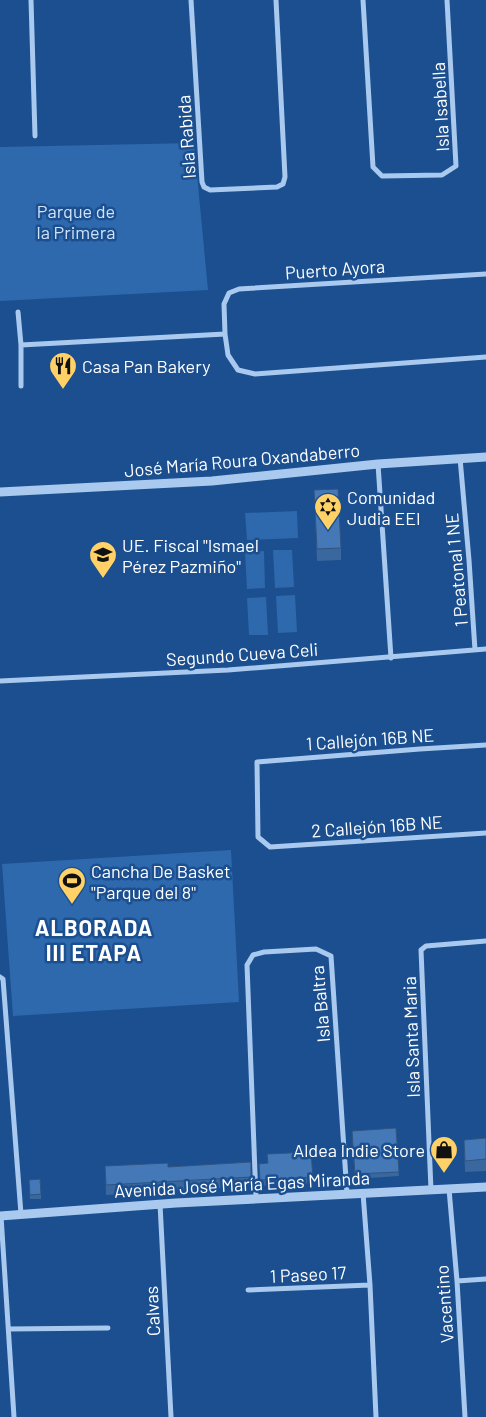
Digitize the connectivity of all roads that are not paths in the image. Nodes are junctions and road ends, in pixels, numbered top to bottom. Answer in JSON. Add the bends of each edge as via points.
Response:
{"nodes":[{"id":1,"x":31,"y":0,"type":"edge"},
{"id":2,"x":191,"y":0,"type":"edge"},
{"id":3,"x":276,"y":0,"type":"edge"},
{"id":4,"x":363,"y":0,"type":"edge"},
{"id":5,"x":448,"y":0,"type":"edge"},
{"id":6,"x":35,"y":136,"type":"dead end"},
{"id":7,"x":486,"y":274,"type":"edge"},
{"id":8,"x":18,"y":312,"type":"dead end"},
{"id":9,"x":225,"y":334,"type":"junction"},
{"id":10,"x":21,"y":345,"type":"junction"},
{"id":11,"x":486,"y":357,"type":"edge"},
{"id":12,"x":21,"y":386,"type":"dead end"},
{"id":13,"x":486,"y":457,"type":"edge"},
{"id":14,"x":460,"y":458,"type":"junction"},
{"id":15,"x":378,"y":464,"type":"junction"},
{"id":16,"x":0,"y":492,"type":"edge"},
{"id":17,"x":486,"y":649,"type":"edge"},
{"id":18,"x":476,"y":650,"type":"junction"},
{"id":19,"x":391,"y":658,"type":"junction"},
{"id":20,"x":0,"y":681,"type":"edge"},
{"id":21,"x":486,"y":745,"type":"edge"},
{"id":22,"x":486,"y":833,"type":"edge"},
{"id":23,"x":270,"y":847,"type":"joint"},
{"id":24,"x":486,"y":940,"type":"edge"},
{"id":25,"x":0,"y":977,"type":"edge"},
{"id":26,"x":486,"y":1186,"type":"edge"},
{"id":27,"x":449,"y":1188,"type":"junction"},
{"id":28,"x":431,"y":1190,"type":"junction"},
{"id":29,"x":347,"y":1194,"type":"junction"},
{"id":30,"x":363,"y":1194,"type":"junction"},
{"id":31,"x":256,"y":1199,"type":"junction"},
{"id":32,"x":160,"y":1204,"type":"junction"},
{"id":33,"x":21,"y":1214,"type":"junction"},
{"id":34,"x":0,"y":1216,"type":"edge"},
{"id":35,"x":486,"y":1279,"type":"edge"},
{"id":36,"x":457,"y":1281,"type":"junction"},
{"id":37,"x":370,"y":1284,"type":"junction"},
{"id":38,"x":248,"y":1290,"type":"dead end"},
{"id":39,"x":108,"y":1328,"type":"dead end"},
{"id":40,"x":9,"y":1329,"type":"junction"},
{"id":41,"x":14,"y":1417,"type":"edge"},
{"id":42,"x":171,"y":1417,"type":"edge"},
{"id":43,"x":376,"y":1417,"type":"edge"},
{"id":44,"x":465,"y":1417,"type":"edge"}],
"edges":[{"from":1,"to":6,"type":"street"},
{"from":2,"to":3,"type":"street","name":"Isla Rabida","via":[[202,182],[210,190],[283,184]]},
{"from":4,"to":5,"type":"street","name":"Isla Isabella","via":[[373,167],[382,176],[442,175],[456,166]]},
{"from":7,"to":9,"type":"street","name":"Puerto Ayora","via":[[240,289],[229,293],[224,304]]},
{"from":8,"to":10,"type":"street"},
{"from":9,"to":10,"type":"street"},
{"from":9,"to":11,"type":"street","name":"Puerto Ayora","via":[[228,355],[238,370],[255,374]]},
{"from":10,"to":12,"type":"street"},
{"from":13,"to":14,"type":"street","name":"José María Roura Oxandaberro"},
{"from":14,"to":15,"type":"street","name":"José María Roura Oxandaberro"},
{"from":14,"to":18,"type":"street","name":"1 Peatonal 1 NE"},
{"from":15,"to":16,"type":"street","name":"José María Roura Oxandaberro","via":[[212,482]]},
{"from":15,"to":19,"type":"street"},
{"from":17,"to":18,"type":"street","name":"Segundo Cueva Celi"},
{"from":18,"to":19,"type":"street","name":"Segundo Cueva Celi"},
{"from":19,"to":20,"type":"street","name":"Segundo Cueva Celi"},
{"from":21,"to":23,"type":"street","name":"1 Callejón 16B NE","via":[[257,762],[258,836]]},
{"from":22,"to":23,"type":"street","name":"2 Callejón 16B NE"},
{"from":24,"to":28,"type":"street","name":"Isla Santa Maria","via":[[426,946],[421,950]]},
{"from":25,"to":33,"type":"street","via":[[3,979]]},
{"from":26,"to":27,"type":"street","name":"Avenida José María Egas Miranda"},
{"from":27,"to":28,"type":"street","name":"Avenida José María Egas Miranda"},
{"from":27,"to":36,"type":"street","name":"Vacentino"},
{"from":28,"to":30,"type":"street","name":"Avenida José María Egas Miranda"},
{"from":29,"to":30,"type":"street","name":"Avenida José María Egas Miranda"},
{"from":29,"to":31,"type":"street","name":"Avenida José María Egas Miranda"},
{"from":29,"to":31,"type":"street","name":"Isla Baltra","via":[[332,956],[316,949],[264,952],[253,956],[246,965]]},
{"from":30,"to":37,"type":"street"},
{"from":31,"to":32,"type":"street","name":"Avenida José María Egas Miranda"},
{"from":32,"to":33,"type":"street","name":"Avenida José María Egas Miranda"},
{"from":32,"to":42,"type":"street","name":"Calvas"},
{"from":33,"to":34,"type":"street","name":"Avenida José María Egas Miranda"},
{"from":34,"to":40,"type":"street"},
{"from":35,"to":36,"type":"street"},
{"from":36,"to":44,"type":"street","name":"Vacentino"},
{"from":37,"to":38,"type":"street","name":"1 Paseo 17"},
{"from":37,"to":43,"type":"street"},
{"from":39,"to":40,"type":"street"},
{"from":40,"to":41,"type":"street"}]}
